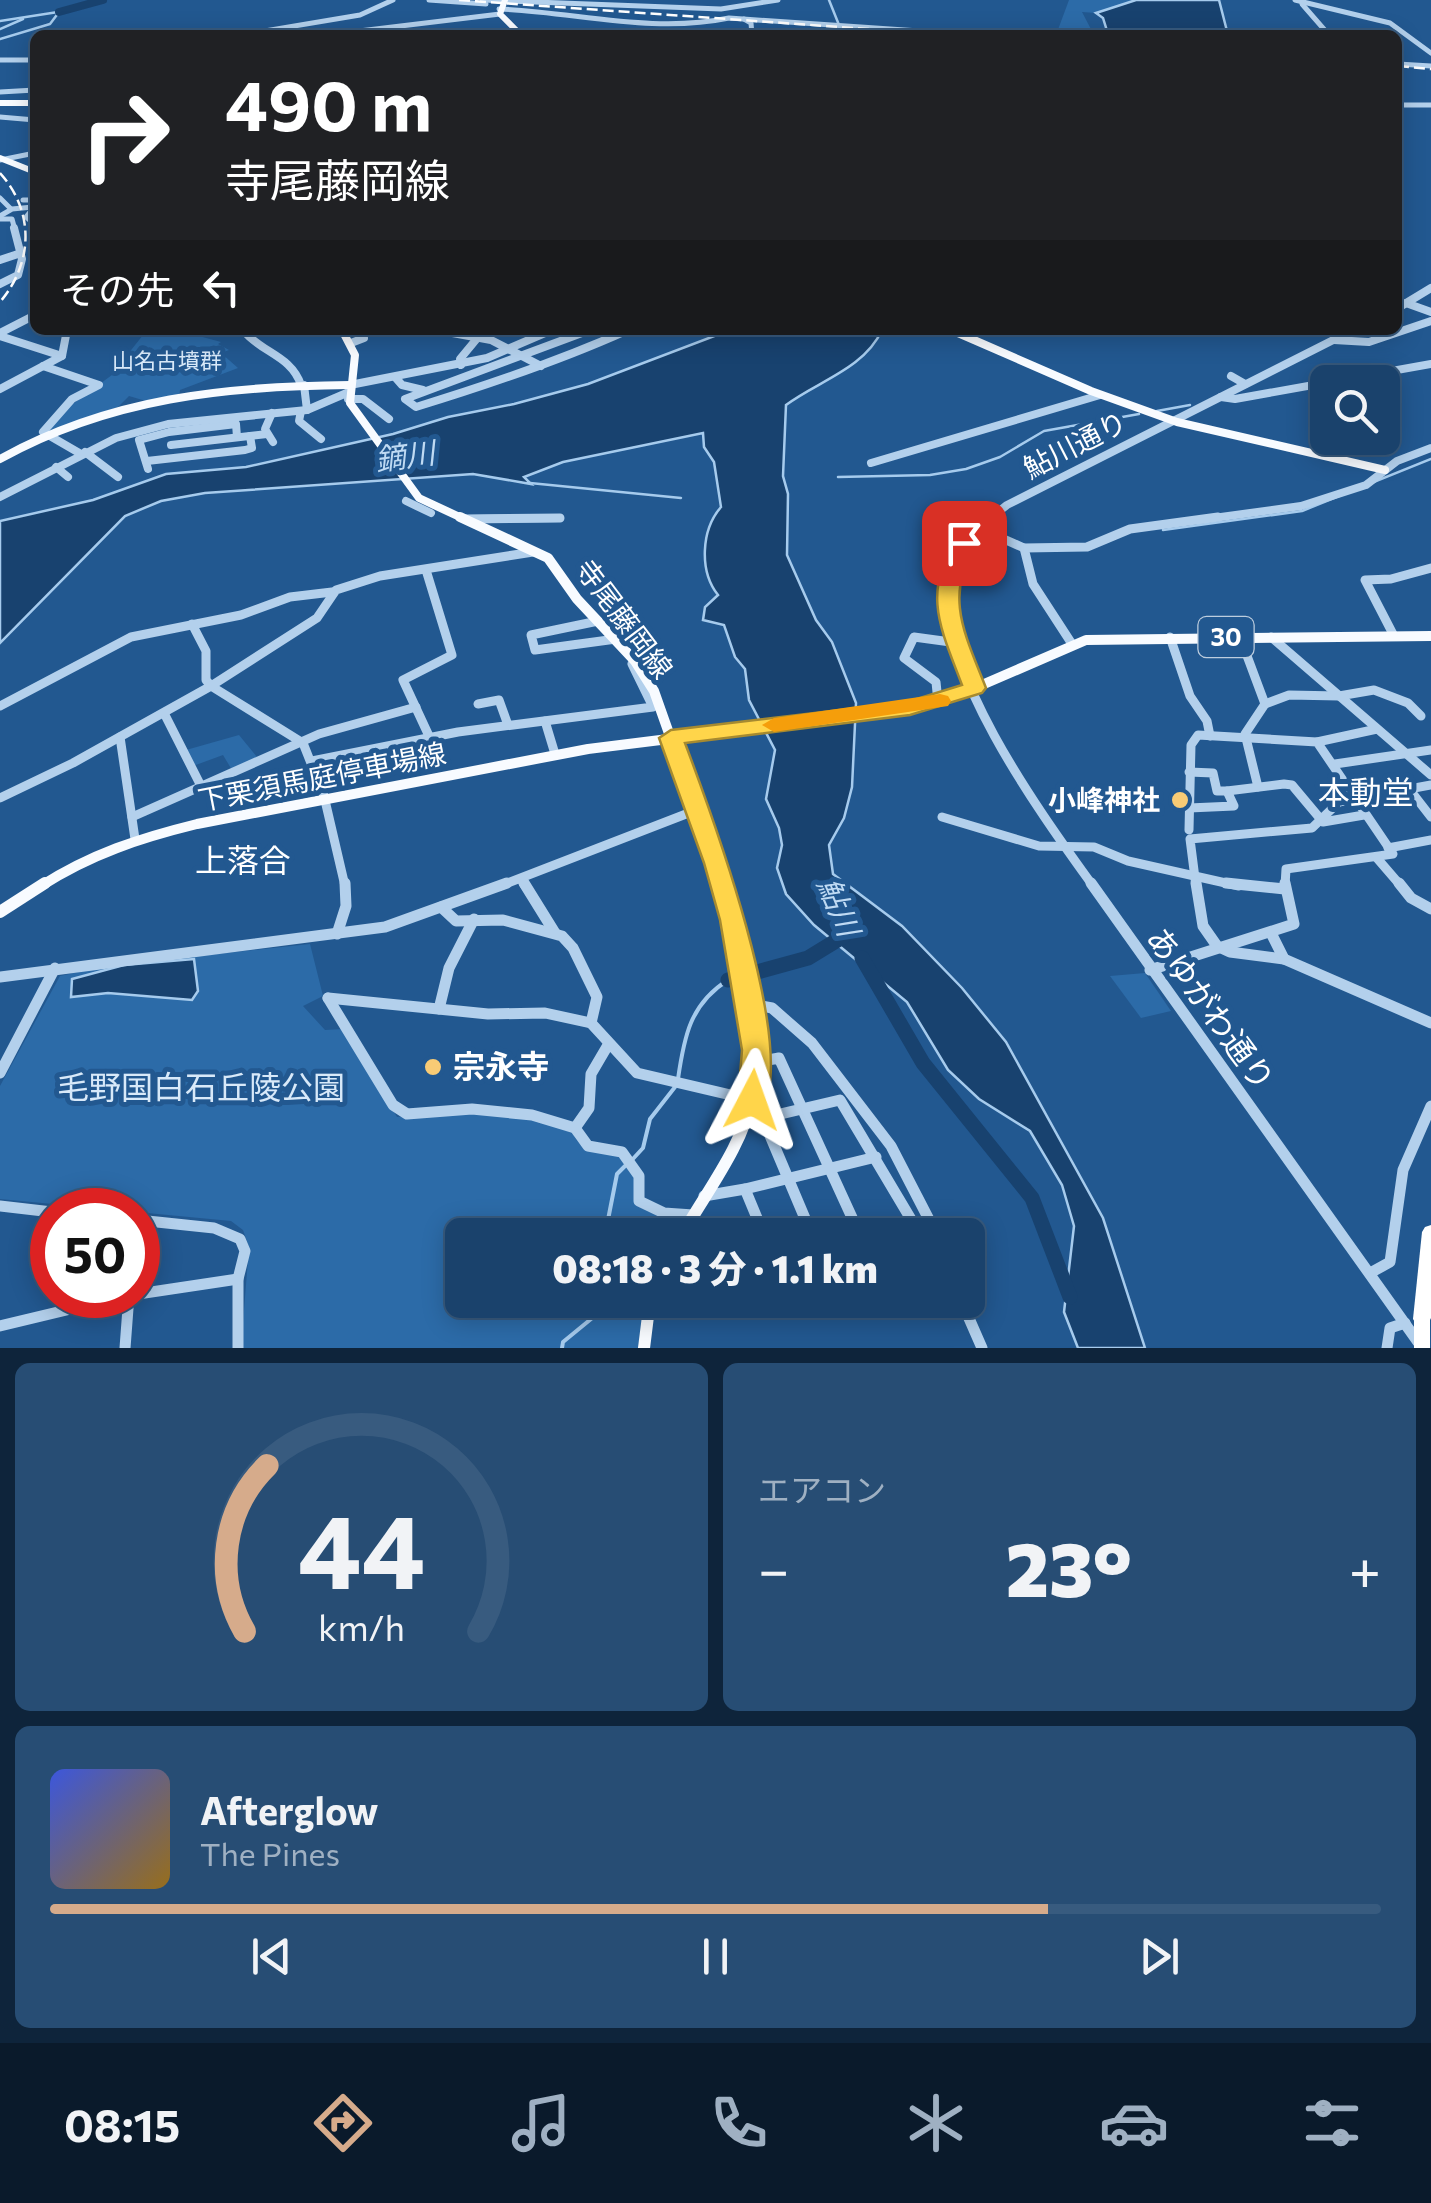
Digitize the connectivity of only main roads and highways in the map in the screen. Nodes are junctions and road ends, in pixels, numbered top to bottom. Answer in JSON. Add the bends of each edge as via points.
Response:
{"nodes":[{"id":1,"x":502,"y":6,"type":"edge"},
{"id":2,"x":518,"y":30,"type":"edge"},
{"id":3,"x":0,"y":103,"type":"edge"},
{"id":4,"x":30,"y":103,"type":"edge"},
{"id":5,"x":2,"y":159,"type":"edge"},
{"id":6,"x":30,"y":170,"type":"edge"},
{"id":7,"x":345,"y":335,"type":"edge"},
{"id":8,"x":962,"y":335,"type":"edge"},
{"id":9,"x":349,"y":392,"type":"junction"},
{"id":10,"x":0,"y":459,"type":"edge"},
{"id":11,"x":1385,"y":470,"type":"road end"},
{"id":12,"x":1431,"y":636,"type":"edge"},
{"id":13,"x":677,"y":737,"type":"junction"},
{"id":14,"x":0,"y":912,"type":"edge"},
{"id":15,"x":691,"y":1218,"type":"edge"},
{"id":16,"x":1431,"y":1232,"type":"edge"},
{"id":17,"x":648,"y":1318,"type":"edge"},
{"id":18,"x":644,"y":1348,"type":"edge"},
{"id":19,"x":1422,"y":1348,"type":"edge"}],
"edges":[{"from":1,"to":2,"type":"main road"},
{"from":3,"to":4,"type":"main road"},
{"from":5,"to":6,"type":"main road"},
{"from":7,"to":9,"type":"main road","via":[[355,355]]},
{"from":8,"to":11,"type":"main road","via":[[1173,421]]},
{"from":9,"to":10,"type":"main road","via":[[302,385],[108,410]]},
{"from":9,"to":13,"type":"main road","name":"寺尾藤岡線","via":[[418,497],[540,551],[635,661]]},
{"from":12,"to":13,"type":"main road","number":"30","via":[[1106,638],[1072,644],[938,702]]},
{"from":13,"to":14,"type":"main road","name":"下栗須馬庭停車場線","via":[[555,754],[136,839],[79,862]]},
{"from":13,"to":15,"type":"main road","name":"寺尾藤岡線","via":[[733,920],[757,1062],[747,1115]]},
{"from":16,"to":19,"type":"highway","bridge":true,"via":[[1413,1321]]},
{"from":17,"to":18,"type":"main road"}]}
